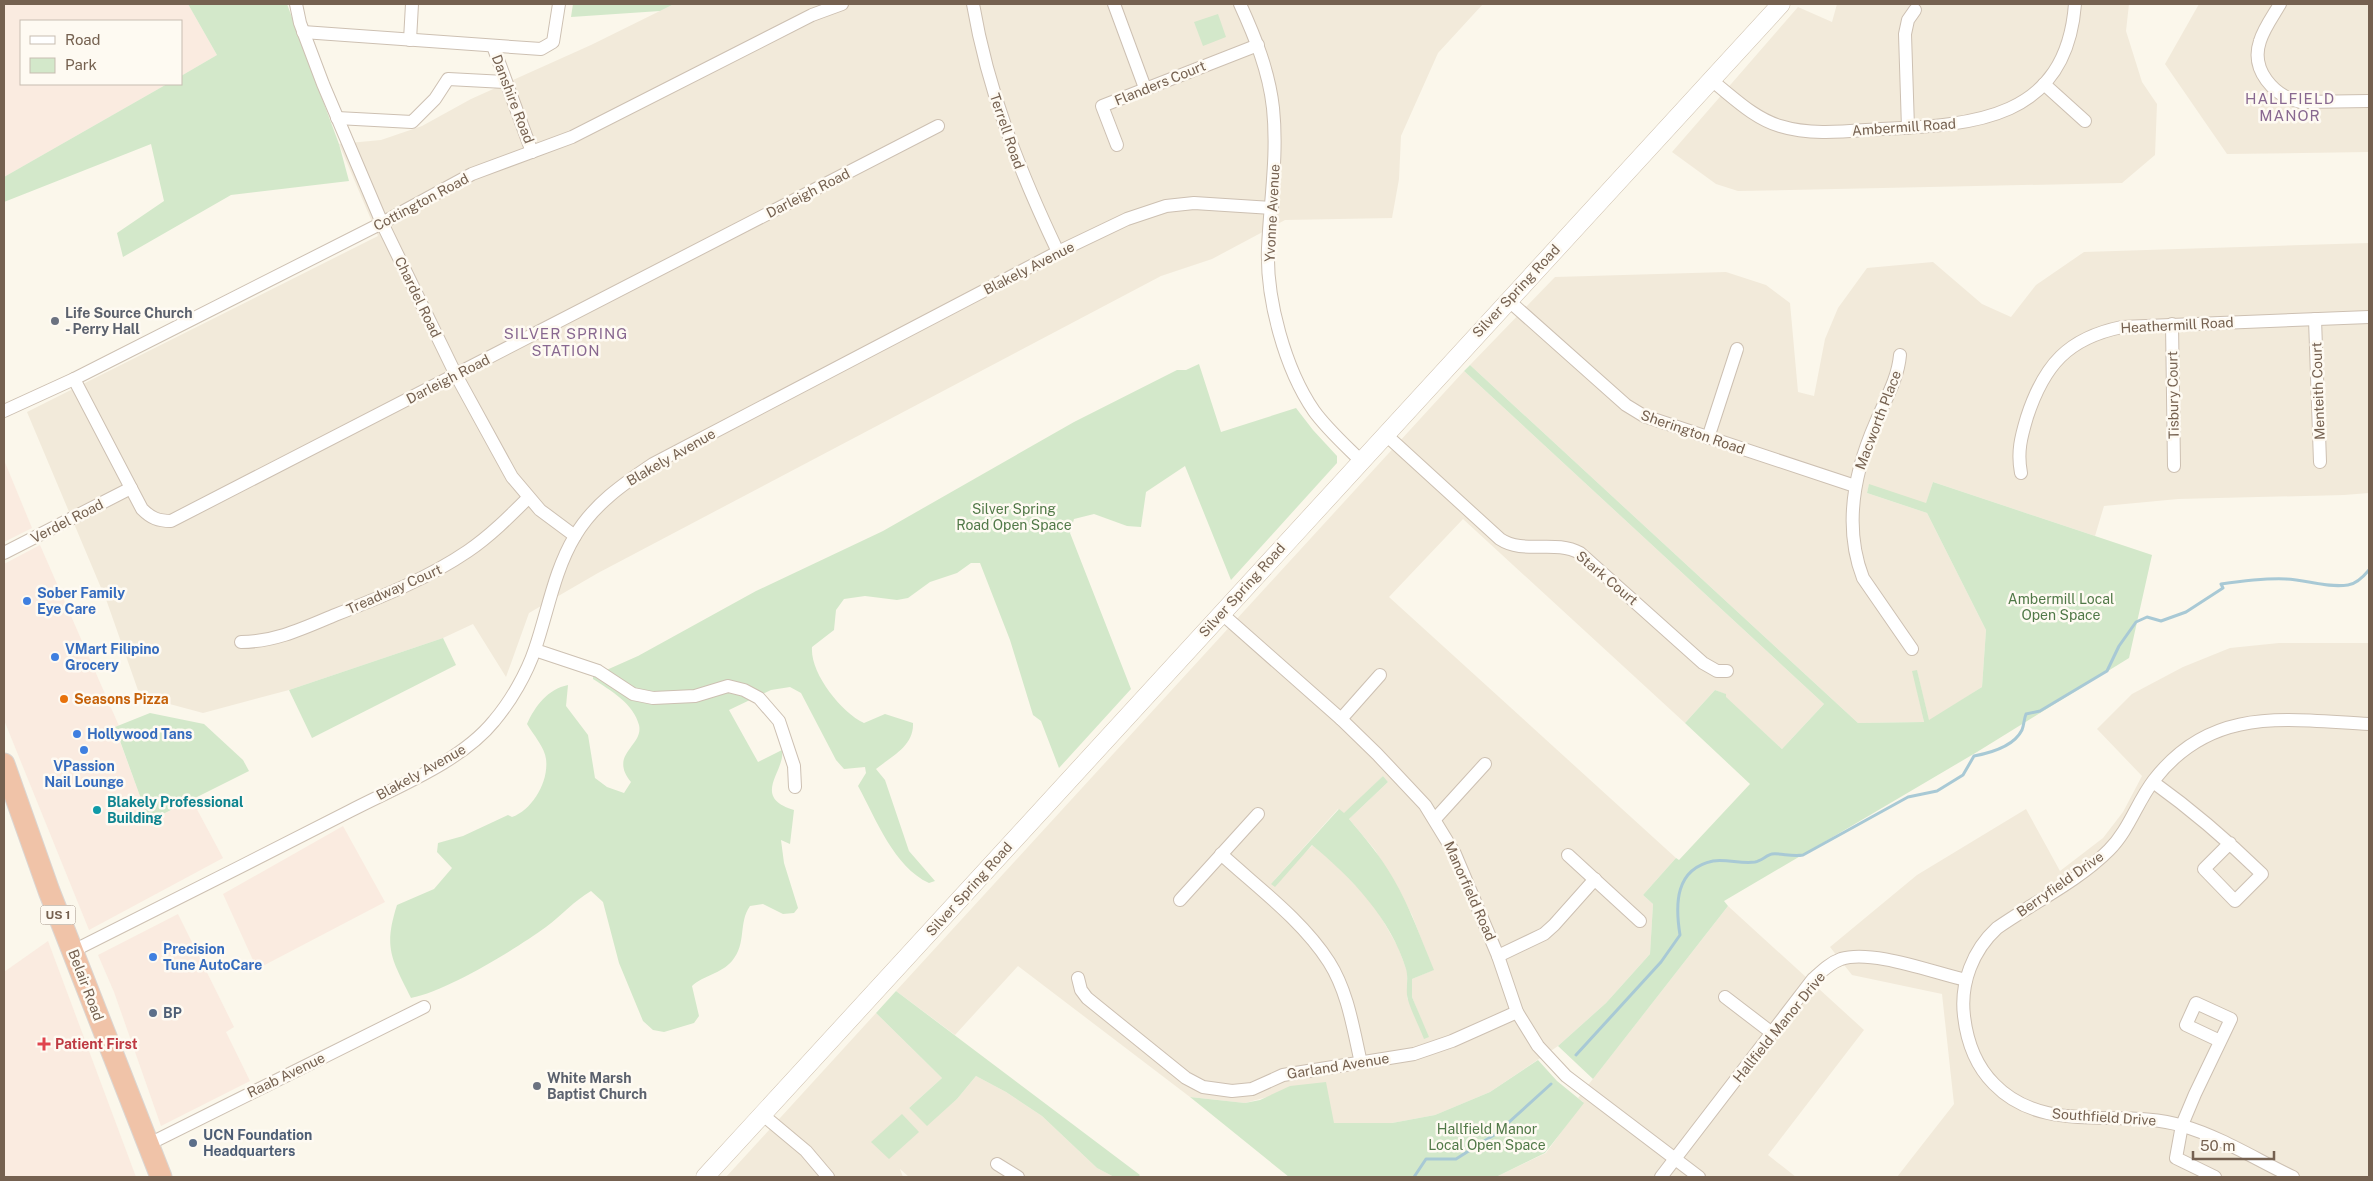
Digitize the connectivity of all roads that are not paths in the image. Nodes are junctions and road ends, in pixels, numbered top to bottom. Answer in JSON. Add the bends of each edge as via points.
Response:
{"nodes":[{"id":1,"x":296,"y":4,"type":"edge"},
{"id":2,"x":412,"y":4,"type":"edge"},
{"id":3,"x":559,"y":4,"type":"edge"},
{"id":4,"x":842,"y":4,"type":"edge"},
{"id":5,"x":973,"y":4,"type":"edge"},
{"id":6,"x":1114,"y":4,"type":"edge"},
{"id":7,"x":1240,"y":4,"type":"edge"},
{"id":8,"x":1781,"y":4,"type":"edge"},
{"id":9,"x":2075,"y":4,"type":"edge"},
{"id":10,"x":2280,"y":4,"type":"edge"},
{"id":11,"x":1915,"y":10,"type":"dead end"},
{"id":12,"x":303,"y":32,"type":"junction"},
{"id":13,"x":410,"y":40,"type":"junction"},
{"id":14,"x":1258,"y":44,"type":"junction"},
{"id":15,"x":493,"y":46,"type":"junction"},
{"id":16,"x":1711,"y":80,"type":"junction"},
{"id":17,"x":506,"y":82,"type":"junction"},
{"id":18,"x":2044,"y":84,"type":"junction"},
{"id":19,"x":1145,"y":88,"type":"junction"},
{"id":20,"x":2369,"y":101,"type":"edge"},
{"id":21,"x":337,"y":118,"type":"junction"},
{"id":22,"x":2085,"y":121,"type":"dead end"},
{"id":23,"x":938,"y":126,"type":"dead end"},
{"id":24,"x":1908,"y":128,"type":"junction"},
{"id":25,"x":1117,"y":145,"type":"dead end"},
{"id":26,"x":532,"y":152,"type":"junction"},
{"id":27,"x":1272,"y":208,"type":"junction"},
{"id":28,"x":382,"y":224,"type":"junction"},
{"id":29,"x":1058,"y":252,"type":"junction"},
{"id":30,"x":1508,"y":300,"type":"junction"},
{"id":31,"x":2369,"y":317,"type":"edge"},
{"id":32,"x":2315,"y":319,"type":"junction"},
{"id":33,"x":2172,"y":324,"type":"junction"},
{"id":34,"x":1736,"y":349,"type":"dead end"},
{"id":35,"x":1900,"y":355,"type":"dead end"},
{"id":36,"x":456,"y":375,"type":"junction"},
{"id":37,"x":74,"y":379,"type":"junction"},
{"id":38,"x":4,"y":411,"type":"edge"},
{"id":39,"x":1385,"y":434,"type":"junction"},
{"id":40,"x":1708,"y":438,"type":"junction"},
{"id":41,"x":1361,"y":461,"type":"junction"},
{"id":42,"x":2320,"y":462,"type":"dead end"},
{"id":43,"x":2174,"y":466,"type":"dead end"},
{"id":44,"x":2021,"y":473,"type":"dead end"},
{"id":45,"x":1855,"y":486,"type":"junction"},
{"id":46,"x":130,"y":488,"type":"junction"},
{"id":47,"x":528,"y":498,"type":"junction"},
{"id":48,"x":575,"y":536,"type":"junction"},
{"id":49,"x":4,"y":553,"type":"edge"},
{"id":50,"x":1222,"y":613,"type":"junction"},
{"id":51,"x":241,"y":642,"type":"dead end"},
{"id":52,"x":1912,"y":649,"type":"dead end"},
{"id":53,"x":535,"y":650,"type":"junction"},
{"id":54,"x":1727,"y":671,"type":"dead end"},
{"id":55,"x":1380,"y":675,"type":"dead end"},
{"id":56,"x":1341,"y":718,"type":"junction"},
{"id":57,"x":2369,"y":724,"type":"edge"},
{"id":58,"x":4,"y":764,"type":"edge"},
{"id":59,"x":1485,"y":764,"type":"dead end"},
{"id":60,"x":2153,"y":782,"type":"junction"},
{"id":61,"x":796,"y":788,"type":"dead end"},
{"id":62,"x":1258,"y":814,"type":"dead end"},
{"id":63,"x":1435,"y":819,"type":"junction"},
{"id":64,"x":2230,"y":843,"type":"junction"},
{"id":65,"x":1221,"y":854,"type":"junction"},
{"id":66,"x":1568,"y":855,"type":"dead end"},
{"id":67,"x":1594,"y":879,"type":"junction"},
{"id":68,"x":1180,"y":900,"type":"dead end"},
{"id":69,"x":1640,"y":921,"type":"dead end"},
{"id":70,"x":73,"y":951,"type":"junction"},
{"id":71,"x":1498,"y":956,"type":"junction"},
{"id":72,"x":1078,"y":978,"type":"dead end"},
{"id":73,"x":1966,"y":980,"type":"junction"},
{"id":74,"x":1725,"y":997,"type":"dead end"},
{"id":75,"x":424,"y":1007,"type":"dead end"},
{"id":76,"x":1517,"y":1012,"type":"junction"},
{"id":77,"x":1772,"y":1033,"type":"junction"},
{"id":78,"x":2220,"y":1041,"type":"dead end"},
{"id":79,"x":1361,"y":1063,"type":"junction"},
{"id":80,"x":763,"y":1115,"type":"junction"},
{"id":81,"x":2182,"y":1125,"type":"junction"},
{"id":82,"x":149,"y":1144,"type":"junction"},
{"id":83,"x":1675,"y":1159,"type":"junction"},
{"id":84,"x":997,"y":1164,"type":"dead end"},
{"id":85,"x":161,"y":1177,"type":"edge"},
{"id":86,"x":705,"y":1177,"type":"edge"},
{"id":87,"x":828,"y":1177,"type":"edge"},
{"id":88,"x":1018,"y":1177,"type":"edge"},
{"id":89,"x":1661,"y":1177,"type":"edge"},
{"id":90,"x":1699,"y":1177,"type":"edge"},
{"id":91,"x":2215,"y":1177,"type":"edge"},
{"id":92,"x":2293,"y":1177,"type":"edge"}],
"edges":[{"from":1,"to":12,"type":"street","name":"Chardel Road"},
{"from":2,"to":13,"type":"street"},
{"from":3,"to":15,"type":"street","via":[[556,36],[550,46],[530,49]]},
{"from":4,"to":26,"type":"street","name":"Cottington Road","via":[[812,15],[605,121]]},
{"from":5,"to":29,"type":"street","name":"Terrell Road","via":[[982,52],[1007,135]]},
{"from":6,"to":19,"type":"street"},
{"from":7,"to":14,"type":"street","name":"Yvonne Avenue"},
{"from":8,"to":16,"type":"main road","name":"Silver Spring Road"},
{"from":9,"to":18,"type":"street","name":"Ambermill Road","via":[[2067,48]]},
{"from":10,"to":20,"type":"street","via":[[2259,42],[2258,54],[2263,75],[2274,90],[2300,102]]},
{"from":11,"to":24,"type":"street","via":[[1905,34]]},
{"from":12,"to":13,"type":"street"},
{"from":12,"to":21,"type":"street","name":"Chardel Road"},
{"from":13,"to":15,"type":"street"},
{"from":14,"to":19,"type":"street","name":"Flanders Court"},
{"from":14,"to":27,"type":"street","name":"Yvonne Avenue","via":[[1273,107],[1276,172]]},
{"from":15,"to":17,"type":"street","name":"Danshire Road"},
{"from":16,"to":24,"type":"street","name":"Ambermill Road","via":[[1749,110],[1782,127],[1838,132]]},
{"from":16,"to":30,"type":"main road","name":"Silver Spring Road"},
{"from":17,"to":21,"type":"street","via":[[448,79],[435,99],[412,122]]},
{"from":17,"to":26,"type":"street","name":"Danshire Road"},
{"from":18,"to":22,"type":"street"},
{"from":18,"to":24,"type":"street","name":"Ambermill Road","via":[[2015,107],[1995,116],[1962,124]]},
{"from":19,"to":25,"type":"street","name":"Flanders Court","via":[[1102,106]]},
{"from":21,"to":28,"type":"street","name":"Chardel Road"},
{"from":23,"to":36,"type":"street","name":"Darleigh Road"},
{"from":26,"to":28,"type":"street","name":"Cottington Road","via":[[472,174]]},
{"from":27,"to":29,"type":"street","name":"Blakely Avenue","via":[[1194,203],[1166,206],[1127,219]]},
{"from":27,"to":41,"type":"street","name":"Yvonne Avenue","via":[[1268,250],[1271,290],[1291,364],[1314,411]]},
{"from":28,"to":36,"type":"street","name":"Chardel Road"},
{"from":28,"to":37,"type":"street","name":"Cottington Road"},
{"from":29,"to":48,"type":"street","name":"Blakely Avenue","via":[[653,464],[609,495]]},
{"from":30,"to":39,"type":"main road","name":"Silver Spring Road"},
{"from":30,"to":40,"type":"street","name":"Sherington Road","via":[[1636,412]]},
{"from":31,"to":32,"type":"street","name":"Heathermill Road"},
{"from":32,"to":33,"type":"street","name":"Heathermill Road"},
{"from":32,"to":42,"type":"street","name":"Menteith Court"},
{"from":33,"to":43,"type":"street","name":"Tisbury Court"},
{"from":33,"to":44,"type":"street","name":"Heathermill Road","via":[[2105,330],[2079,342],[2057,360],[2035,393],[2018,444]]},
{"from":34,"to":40,"type":"street"},
{"from":35,"to":45,"type":"street","name":"Macworth Place","via":[[1898,372],[1867,444]]},
{"from":36,"to":46,"type":"street","name":"Darleigh Road","via":[[171,521],[160,521],[150,516]]},
{"from":36,"to":47,"type":"street","name":"Chardel Road","via":[[498,454]]},
{"from":37,"to":38,"type":"street","name":"Cottington Road"},
{"from":37,"to":46,"type":"street","name":"Darleigh Road"},
{"from":39,"to":41,"type":"main road","name":"Silver Spring Road"},
{"from":39,"to":54,"type":"street","name":"Stark Court","via":[[1500,539],[1515,546],[1556,545],[1580,553],[1703,663],[1717,671]]},
{"from":40,"to":45,"type":"street","name":"Sherington Road"},
{"from":41,"to":50,"type":"main road","name":"Silver Spring Road"},
{"from":45,"to":52,"type":"street","name":"Macworth Place","via":[[1852,532],[1858,565],[1871,592]]},
{"from":46,"to":49,"type":"street","name":"Verdel Road"},
{"from":47,"to":48,"type":"street","name":"Chardel Road"},
{"from":47,"to":51,"type":"street","name":"Treadway Court","via":[[470,550],[421,579],[284,635]]},
{"from":48,"to":53,"type":"street","name":"Blakely Avenue","via":[[556,576]]},
{"from":50,"to":56,"type":"street","name":"Manorfield Road"},
{"from":50,"to":80,"type":"main road","name":"Silver Spring Road"},
{"from":53,"to":61,"type":"street","via":[[598,670],[633,694],[653,698],[695,696],[728,686],[744,690],[759,698],[779,721],[794,766]]},
{"from":53,"to":70,"type":"street","name":"Blakely Avenue","via":[[495,720],[459,752]]},
{"from":55,"to":56,"type":"street"},
{"from":56,"to":63,"type":"street","name":"Manorfield Road","via":[[1403,780]]},
{"from":57,"to":60,"type":"street","name":"Berryfield Drive","via":[[2276,720],[2242,723],[2216,731],[2194,743],[2176,756]]},
{"from":58,"to":70,"type":"highway","name":"Belair Road","number":"US 1"},
{"from":59,"to":63,"type":"street"},
{"from":60,"to":64,"type":"street"},
{"from":60,"to":73,"type":"street","name":"Berryfield Drive","via":[[2130,822],[2101,857],[1986,937],[1971,963]]},
{"from":62,"to":65,"type":"street"},
{"from":63,"to":71,"type":"street","name":"Manorfield Road","via":[[1459,863]]},
{"from":64,"to":64,"type":"street","via":[[2262,874],[2235,901],[2204,869]]},
{"from":65,"to":68,"type":"street"},
{"from":65,"to":79,"type":"street","via":[[1299,926],[1328,961],[1351,1015]]},
{"from":66,"to":67,"type":"street"},
{"from":67,"to":69,"type":"street"},
{"from":67,"to":71,"type":"street","via":[[1544,934]]},
{"from":70,"to":82,"type":"highway","name":"Belair Road","number":"US 1"},
{"from":71,"to":76,"type":"street","name":"Manorfield Road"},
{"from":72,"to":79,"type":"street","name":"Garland Avenue","via":[[1087,998],[1186,1078],[1203,1087],[1252,1089],[1283,1074]]},
{"from":73,"to":77,"type":"street","name":"Hallfield Manor Drive","via":[[1877,958],[1841,959],[1813,979]]},
{"from":73,"to":81,"type":"street","name":"Southfield Drive","via":[[1963,1010],[1967,1036],[1982,1069],[2007,1096],[2036,1110],[2061,1115],[2154,1120]]},
{"from":74,"to":77,"type":"street"},
{"from":75,"to":82,"type":"street","name":"Raab Avenue"},
{"from":76,"to":79,"type":"street","name":"Garland Avenue","via":[[1432,1048]]},
{"from":76,"to":83,"type":"street","name":"Manorfield Road","via":[[1538,1046],[1566,1076]]},
{"from":77,"to":83,"type":"street","name":"Hallfield Manor Drive"},
{"from":78,"to":81,"type":"street"},
{"from":80,"to":86,"type":"main road","name":"Silver Spring Road"},
{"from":80,"to":87,"type":"street","via":[[806,1150]]},
{"from":81,"to":91,"type":"street","via":[[2176,1158]]},
{"from":81,"to":92,"type":"street","name":"Southfield Drive"},
{"from":82,"to":85,"type":"highway","name":"Belair Road","number":"US 1"},
{"from":83,"to":89,"type":"street","name":"Hallfield Manor Drive"},
{"from":83,"to":90,"type":"street","name":"Manorfield Road"},
{"from":84,"to":88,"type":"street"}]}
